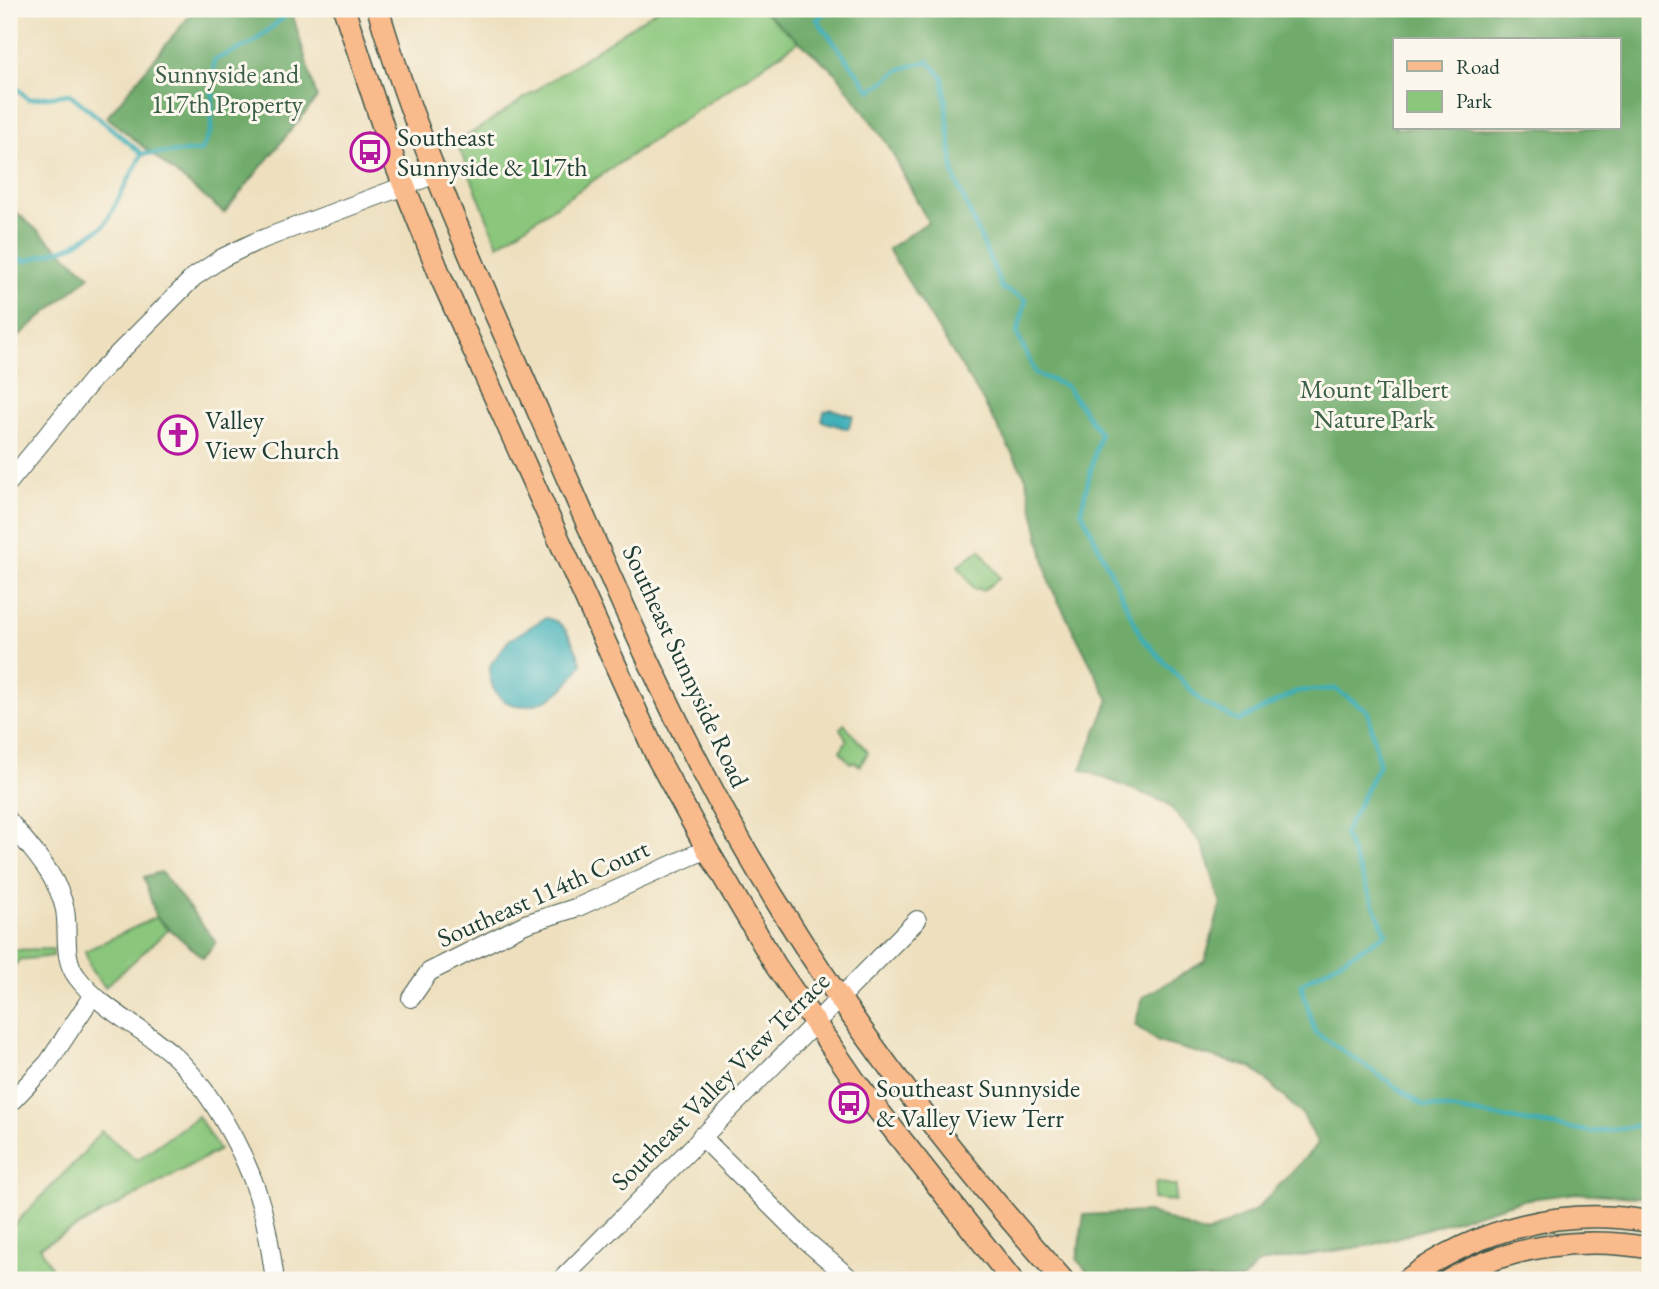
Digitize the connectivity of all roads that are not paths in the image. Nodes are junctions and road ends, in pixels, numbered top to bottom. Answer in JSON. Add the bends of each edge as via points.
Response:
{"nodes":[{"id":1,"x":344,"y":9,"type":"edge"},
{"id":2,"x":378,"y":9,"type":"edge"},
{"id":3,"x":436,"y":174,"type":"junction"},
{"id":4,"x":405,"y":186,"type":"junction"},
{"id":5,"x":9,"y":482,"type":"edge"},
{"id":6,"x":9,"y":821,"type":"edge"},
{"id":7,"x":707,"y":849,"type":"junction"},
{"id":8,"x":917,"y":920,"type":"dead end"},
{"id":9,"x":93,"y":995,"type":"junction"},
{"id":10,"x":411,"y":998,"type":"dead end"},
{"id":11,"x":839,"y":998,"type":"junction"},
{"id":12,"x":814,"y":1023,"type":"junction"},
{"id":13,"x":9,"y":1104,"type":"edge"},
{"id":14,"x":701,"y":1136,"type":"junction"},
{"id":15,"x":1650,"y":1222,"type":"edge"},
{"id":16,"x":1650,"y":1248,"type":"edge"},
{"id":17,"x":275,"y":1280,"type":"edge"},
{"id":18,"x":561,"y":1280,"type":"edge"},
{"id":19,"x":852,"y":1280,"type":"edge"},
{"id":20,"x":1012,"y":1280,"type":"edge"},
{"id":21,"x":1063,"y":1280,"type":"edge"},
{"id":22,"x":1407,"y":1280,"type":"edge"},
{"id":23,"x":1449,"y":1280,"type":"edge"}],
"edges":[{"from":1,"to":4,"type":"main road"},
{"from":2,"to":3,"type":"main road","name":"Southeast Sunnyside Road"},
{"from":3,"to":4,"type":"street"},
{"from":3,"to":11,"type":"main road","name":"Southeast Sunnyside Road","via":[[682,730],[775,899]]},
{"from":4,"to":5,"type":"street","via":[[255,242],[194,277],[93,379]]},
{"from":4,"to":7,"type":"main road","via":[[442,280],[612,660]]},
{"from":6,"to":9,"type":"street","via":[[52,876],[65,909],[67,950],[75,975]]},
{"from":7,"to":10,"type":"street","name":"Southeast 114th Court","via":[[578,907],[525,924],[429,971]]},
{"from":7,"to":12,"type":"main road"},
{"from":8,"to":11,"type":"street","name":"Southeast Valley View Terrace"},
{"from":9,"to":13,"type":"street","via":[[48,1063]]},
{"from":9,"to":17,"type":"street","via":[[153,1037],[194,1075],[260,1200]]},
{"from":11,"to":12,"type":"street","name":"Southeast Valley View Terrace"},
{"from":11,"to":21,"type":"main road","name":"Southeast Sunnyside Road","via":[[908,1094]]},
{"from":12,"to":14,"type":"street","name":"Southeast Valley View Terrace"},
{"from":12,"to":20,"type":"main road","via":[[892,1130]]},
{"from":14,"to":18,"type":"street","name":"Southeast Valley View Terrace"},
{"from":14,"to":19,"type":"street"},
{"from":15,"to":22,"type":"main road","via":[[1592,1215],[1527,1223],[1467,1245]]},
{"from":16,"to":23,"type":"main road","via":[[1596,1242],[1542,1247],[1491,1260]]}]}
